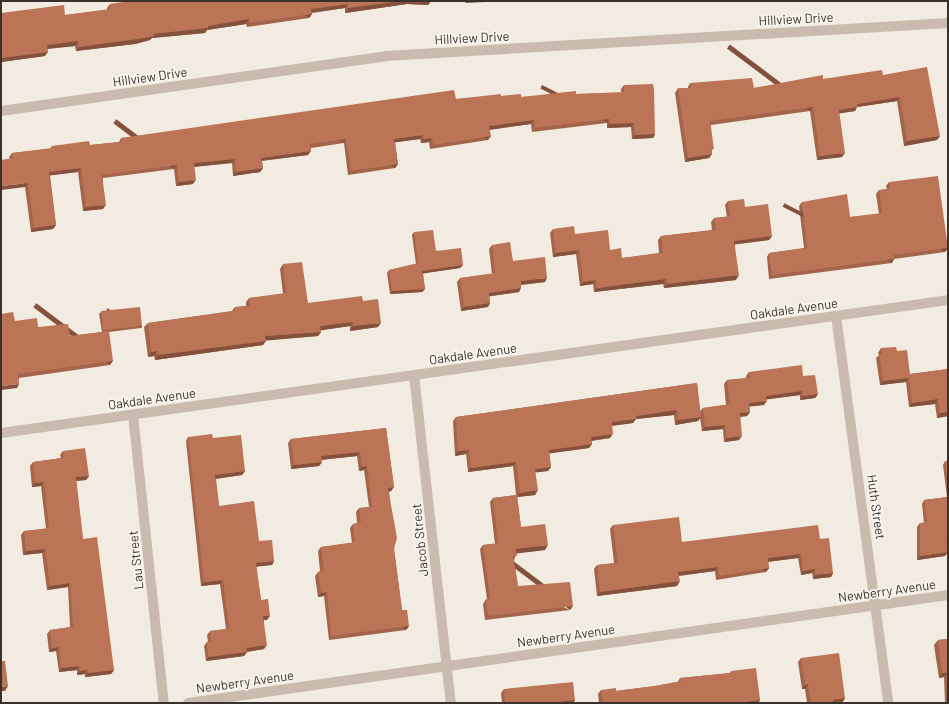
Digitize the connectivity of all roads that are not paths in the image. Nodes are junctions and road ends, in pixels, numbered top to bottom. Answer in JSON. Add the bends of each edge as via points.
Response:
{"nodes":[{"id":1,"x":948,"y":23,"type":"edge"},
{"id":2,"x":1,"y":111,"type":"edge"},
{"id":3,"x":948,"y":300,"type":"edge"},
{"id":4,"x":836,"y":316,"type":"junction"},
{"id":5,"x":414,"y":375,"type":"junction"},
{"id":6,"x":133,"y":415,"type":"junction"},
{"id":7,"x":1,"y":433,"type":"edge"},
{"id":8,"x":948,"y":595,"type":"edge"},
{"id":9,"x":876,"y":605,"type":"junction"},
{"id":10,"x":446,"y":667,"type":"junction"},
{"id":11,"x":164,"y":703,"type":"edge"},
{"id":12,"x":188,"y":703,"type":"edge"},
{"id":13,"x":451,"y":703,"type":"edge"},
{"id":14,"x":888,"y":703,"type":"edge"}],
"edges":[{"from":1,"to":2,"type":"street","name":"Hillview Drive","via":[[386,56]]},
{"from":3,"to":4,"type":"street","name":"Oakdale Avenue"},
{"from":4,"to":5,"type":"street","name":"Oakdale Avenue"},
{"from":4,"to":9,"type":"street","name":"Huth Street"},
{"from":5,"to":6,"type":"street","name":"Oakdale Avenue"},
{"from":5,"to":10,"type":"street","name":"Jacob Street"},
{"from":6,"to":7,"type":"street","name":"Oakdale Avenue"},
{"from":6,"to":11,"type":"street","name":"Lau Street"},
{"from":8,"to":9,"type":"street","name":"Newberry Avenue"},
{"from":9,"to":10,"type":"street","name":"Newberry Avenue"},
{"from":9,"to":14,"type":"street","name":"Huth Street"},
{"from":10,"to":12,"type":"street","name":"Newberry Avenue"},
{"from":10,"to":13,"type":"street","name":"Jacob Street"}]}
